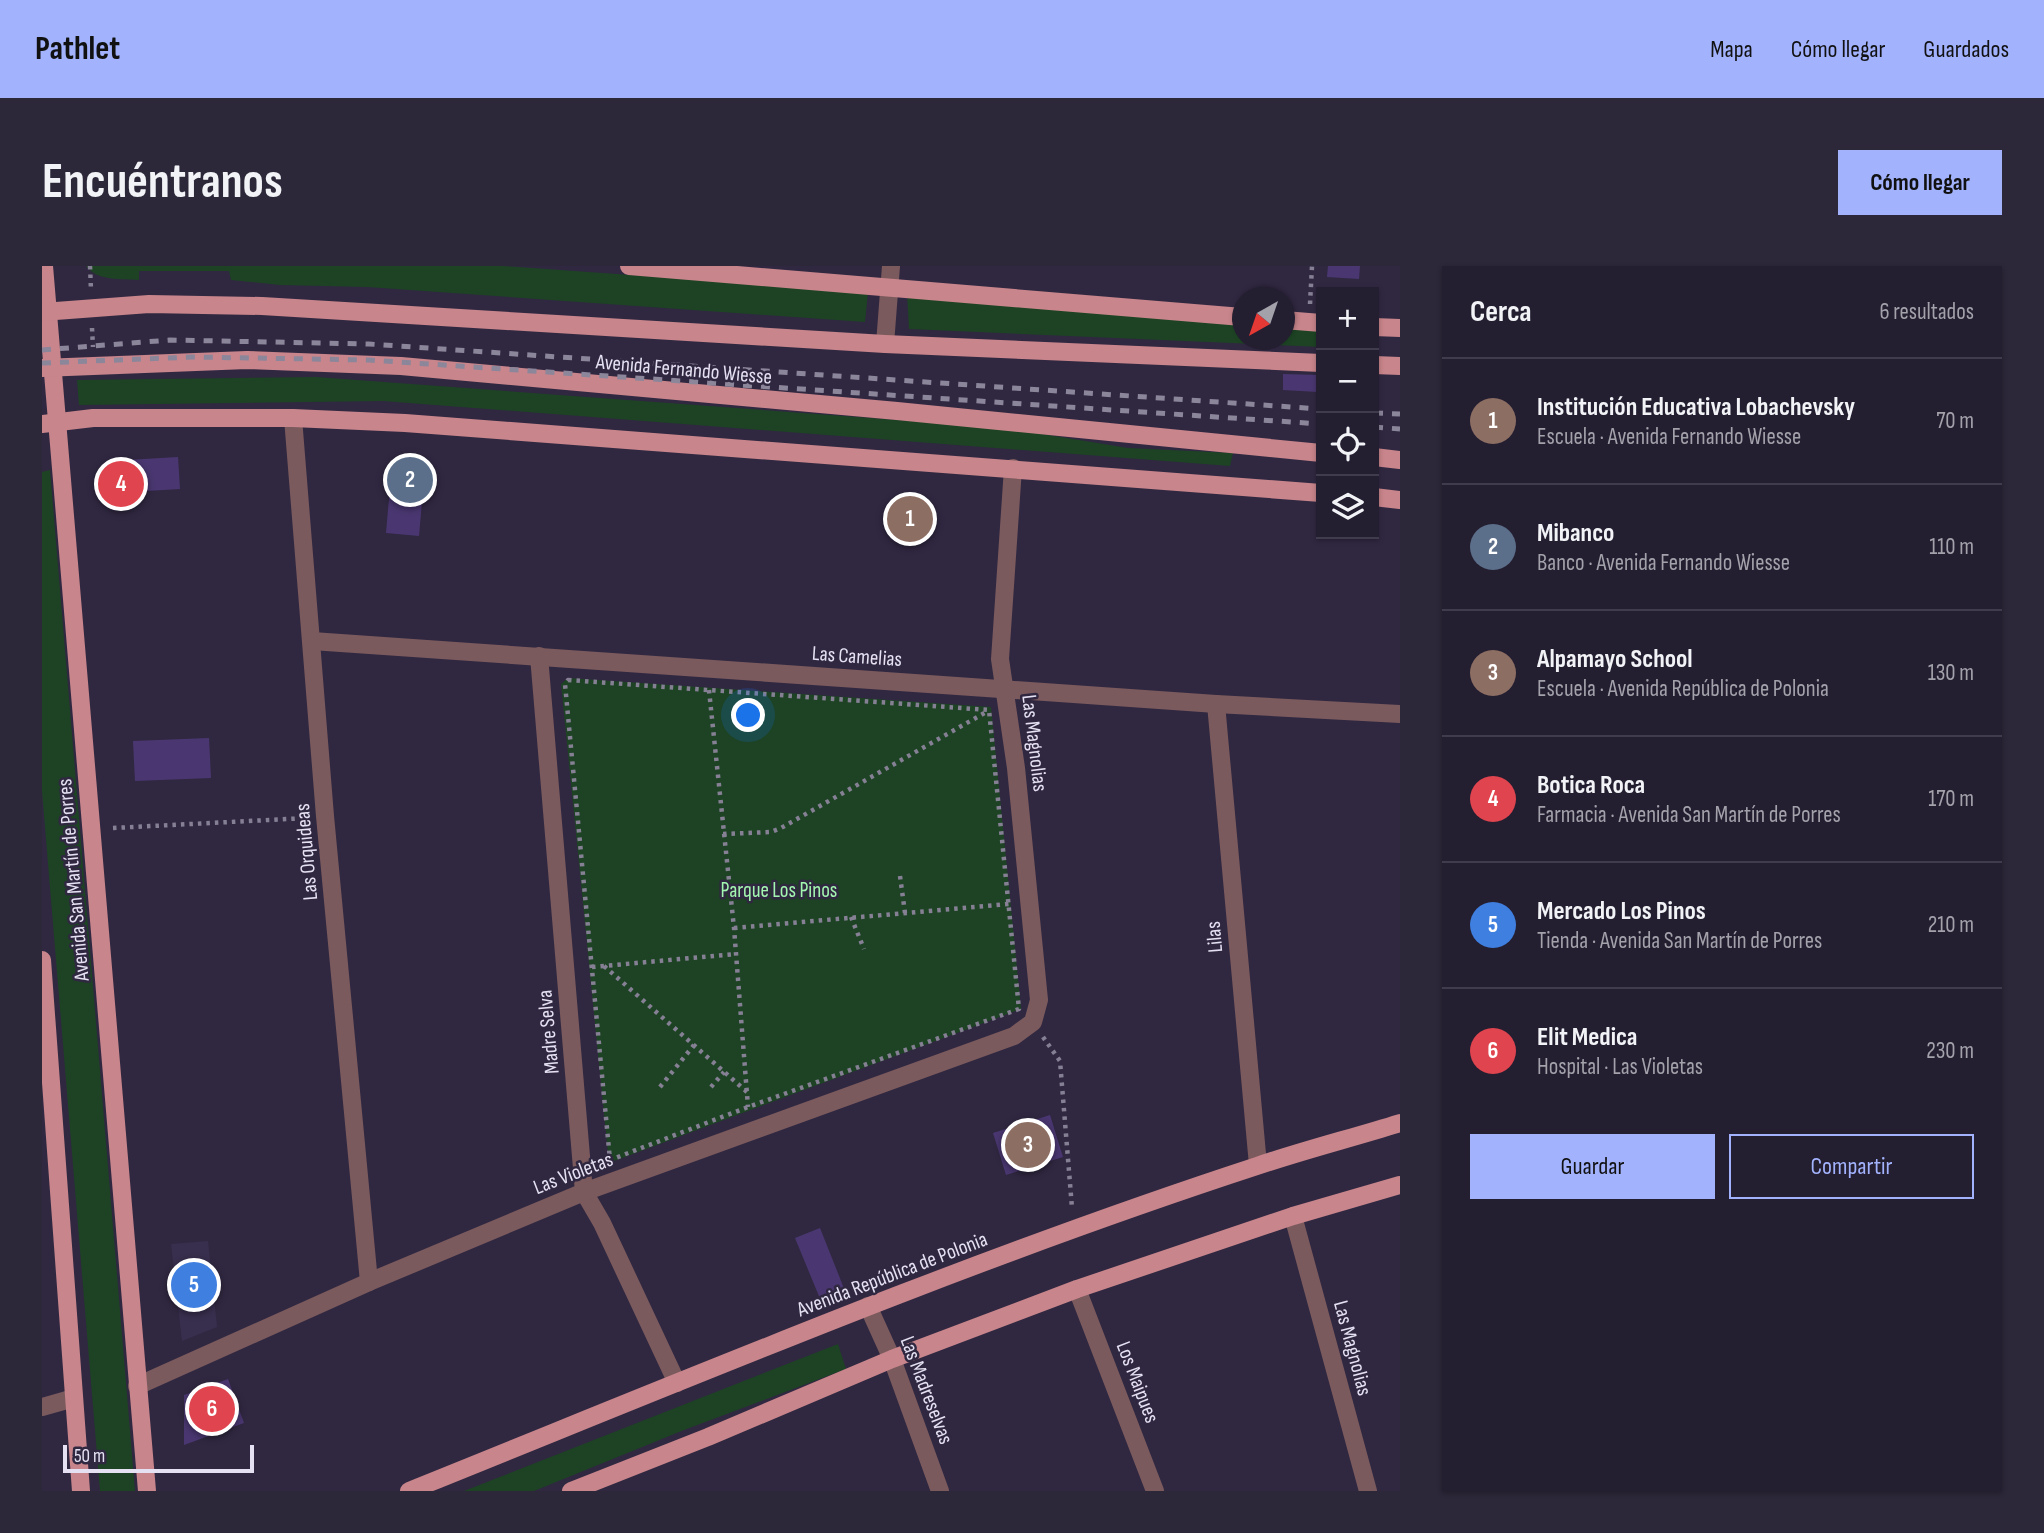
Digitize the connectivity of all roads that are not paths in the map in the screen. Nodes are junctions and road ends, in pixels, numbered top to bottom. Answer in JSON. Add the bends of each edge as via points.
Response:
{"nodes":[{"id":1,"x":44,"y":266,"type":"edge"},
{"id":2,"x":629,"y":266,"type":"edge"},
{"id":3,"x":891,"y":266,"type":"edge"},
{"id":4,"x":889,"y":288,"type":"junction"},
{"id":5,"x":44,"y":312,"type":"edge"},
{"id":6,"x":1232,"y":316,"type":"edge"},
{"id":7,"x":1295,"y":321,"type":"edge"},
{"id":8,"x":1315,"y":323,"type":"edge"},
{"id":9,"x":1379,"y":327,"type":"edge"},
{"id":10,"x":1400,"y":328,"type":"edge"},
{"id":11,"x":885,"y":344,"type":"junction"},
{"id":12,"x":1316,"y":363,"type":"edge"},
{"id":13,"x":1379,"y":365,"type":"edge"},
{"id":14,"x":1400,"y":366,"type":"edge"},
{"id":15,"x":47,"y":368,"type":"edge"},
{"id":16,"x":293,"y":418,"type":"junction"},
{"id":17,"x":50,"y":423,"type":"edge"},
{"id":18,"x":1316,"y":453,"type":"edge"},
{"id":19,"x":1379,"y":458,"type":"edge"},
{"id":20,"x":1400,"y":460,"type":"edge"},
{"id":21,"x":1013,"y":468,"type":"junction"},
{"id":22,"x":1316,"y":493,"type":"edge"},
{"id":23,"x":1379,"y":498,"type":"edge"},
{"id":24,"x":1400,"y":500,"type":"edge"},
{"id":25,"x":312,"y":641,"type":"junction"},
{"id":26,"x":539,"y":656,"type":"junction"},
{"id":27,"x":1006,"y":690,"type":"junction"},
{"id":28,"x":1216,"y":704,"type":"junction"},
{"id":29,"x":1400,"y":714,"type":"edge"},
{"id":30,"x":42,"y":960,"type":"edge"},
{"id":31,"x":1033,"y":1022,"type":"joint"},
{"id":32,"x":1400,"y":1124,"type":"edge"},
{"id":33,"x":1258,"y":1166,"type":"junction"},
{"id":34,"x":1400,"y":1185,"type":"edge"},
{"id":35,"x":584,"y":1192,"type":"junction"},
{"id":36,"x":1293,"y":1216,"type":"junction"},
{"id":37,"x":369,"y":1282,"type":"junction"},
{"id":38,"x":1077,"y":1289,"type":"junction"},
{"id":39,"x":868,"y":1306,"type":"junction"},
{"id":40,"x":892,"y":1359,"type":"junction"},
{"id":41,"x":677,"y":1383,"type":"junction"},
{"id":42,"x":137,"y":1386,"type":"junction"},
{"id":43,"x":74,"y":1398,"type":"junction"},
{"id":44,"x":42,"y":1407,"type":"edge"},
{"id":45,"x":81,"y":1491,"type":"edge"},
{"id":46,"x":146,"y":1491,"type":"edge"},
{"id":47,"x":408,"y":1491,"type":"edge"},
{"id":48,"x":571,"y":1491,"type":"edge"},
{"id":49,"x":940,"y":1491,"type":"edge"},
{"id":50,"x":1155,"y":1491,"type":"edge"},
{"id":51,"x":1368,"y":1491,"type":"edge"}],
"edges":[{"from":1,"to":5,"type":"main road","name":"Avenida San Martín de Porres"},
{"from":2,"to":4,"type":"main road"},
{"from":3,"to":4,"type":"street"},
{"from":4,"to":6,"type":"main road"},
{"from":4,"to":11,"type":"street"},
{"from":5,"to":11,"type":"main road","name":"Avenida Fernando Wiesse","via":[[149,304],[262,306]]},
{"from":5,"to":15,"type":"main road","name":"Avenida San Martín de Porres"},
{"from":7,"to":8,"type":"main road"},
{"from":9,"to":10,"type":"main road"},
{"from":11,"to":12,"type":"main road","name":"Avenida Fernando Wiesse"},
{"from":13,"to":14,"type":"main road"},
{"from":15,"to":17,"type":"main road","name":"Avenida San Martín de Porres"},
{"from":15,"to":18,"type":"main road","name":"Avenida Fernando Wiesse","via":[[247,360],[401,366]]},
{"from":16,"to":17,"type":"main road","via":[[93,418]]},
{"from":16,"to":21,"type":"main road"},
{"from":16,"to":25,"type":"street","name":"Las Orquideas"},
{"from":17,"to":42,"type":"main road","name":"Avenida San Martín de Porres","via":[[91,830]]},
{"from":19,"to":20,"type":"main road"},
{"from":21,"to":22,"type":"main road"},
{"from":21,"to":27,"type":"street","name":"Las Magnolias","via":[[1000,659]]},
{"from":23,"to":24,"type":"main road"},
{"from":25,"to":26,"type":"street","name":"Las Camelias"},
{"from":25,"to":37,"type":"street","name":"Las Orquideas"},
{"from":26,"to":27,"type":"street","name":"Las Camelias"},
{"from":26,"to":35,"type":"street","name":"Madre Selva"},
{"from":27,"to":28,"type":"street","name":"Las Camelias"},
{"from":27,"to":31,"type":"street","name":"Las Magnolias","via":[[1039,1000]]},
{"from":28,"to":29,"type":"street","name":"Las Camelias"},
{"from":28,"to":33,"type":"street","name":"Lilas"},
{"from":30,"to":43,"type":"main road","name":"Avenida San Martín de Porres"},
{"from":31,"to":35,"type":"street","name":"Las Violetas","via":[[1014,1036]]},
{"from":32,"to":33,"type":"main road","name":"Avenida República de Polonia"},
{"from":33,"to":39,"type":"main road","name":"Avenida República de Polonia"},
{"from":34,"to":36,"type":"main road"},
{"from":35,"to":37,"type":"street","name":"Las Violetas"},
{"from":35,"to":41,"type":"street","name":"Madre Selva"},
{"from":36,"to":38,"type":"main road"},
{"from":36,"to":51,"type":"street","name":"Las Magnolias"},
{"from":37,"to":42,"type":"street","name":"Las Violetas"},
{"from":38,"to":40,"type":"main road"},
{"from":38,"to":50,"type":"street","name":"Los Maipues"},
{"from":39,"to":40,"type":"street","name":"Las Madreselvas"},
{"from":39,"to":41,"type":"main road","name":"Avenida República de Polonia"},
{"from":40,"to":48,"type":"main road"},
{"from":40,"to":49,"type":"street","name":"Las Madreselvas"},
{"from":41,"to":47,"type":"main road","name":"Avenida República de Polonia"},
{"from":42,"to":46,"type":"main road","name":"Avenida San Martín de Porres"},
{"from":43,"to":44,"type":"street"},
{"from":43,"to":45,"type":"main road","name":"Avenida San Martín de Porres"}]}
